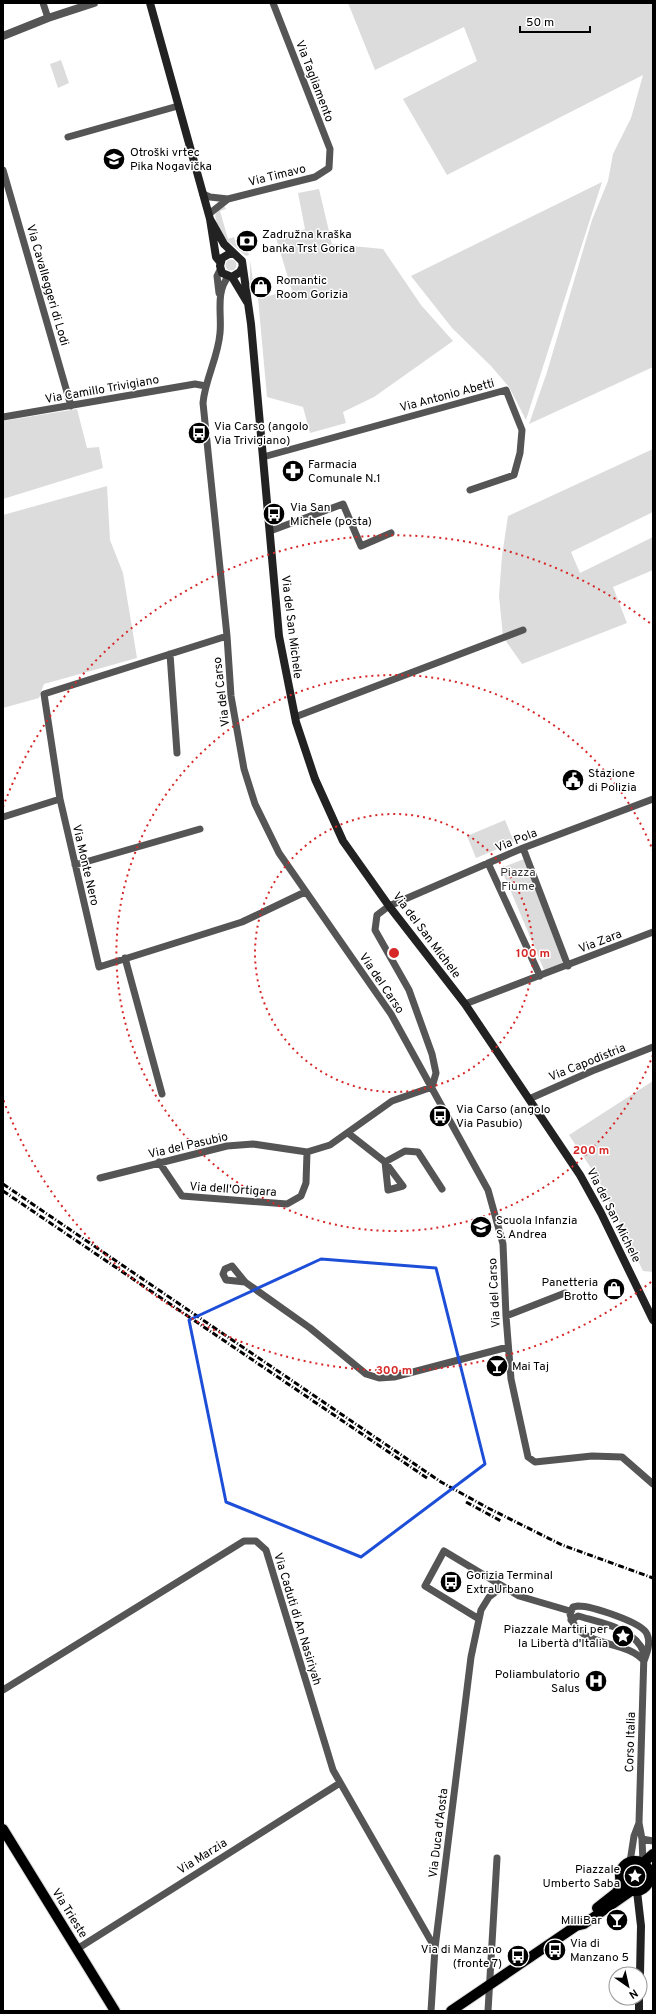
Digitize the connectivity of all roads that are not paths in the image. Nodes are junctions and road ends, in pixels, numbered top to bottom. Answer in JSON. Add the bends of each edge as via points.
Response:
{"nodes":[{"id":1,"x":43,"y":3,"type":"edge"},
{"id":2,"x":94,"y":3,"type":"edge"},
{"id":3,"x":150,"y":3,"type":"edge"},
{"id":4,"x":273,"y":3,"type":"edge"},
{"id":5,"x":48,"y":18,"type":"junction"},
{"id":6,"x":3,"y":36,"type":"edge"},
{"id":7,"x":178,"y":106,"type":"junction"},
{"id":8,"x":68,"y":137,"type":"dead end"},
{"id":9,"x":329,"y":168,"type":"joint"},
{"id":10,"x":3,"y":170,"type":"edge"},
{"id":11,"x":203,"y":194,"type":"junction"},
{"id":12,"x":228,"y":199,"type":"junction"},
{"id":13,"x":210,"y":216,"type":"junction"},
{"id":14,"x":233,"y":254,"type":"junction"},
{"id":15,"x":220,"y":266,"type":"junction"},
{"id":16,"x":242,"y":268,"type":"junction"},
{"id":17,"x":231,"y":276,"type":"junction"},
{"id":18,"x":220,"y":298,"type":"junction"},
{"id":19,"x":248,"y":304,"type":"junction"},
{"id":20,"x":206,"y":386,"type":"junction"},
{"id":21,"x":71,"y":406,"type":"junction"},
{"id":22,"x":3,"y":417,"type":"edge"},
{"id":23,"x":263,"y":457,"type":"junction"},
{"id":24,"x":470,"y":490,"type":"dead end"},
{"id":25,"x":270,"y":531,"type":"junction"},
{"id":26,"x":392,"y":533,"type":"dead end"},
{"id":27,"x":523,"y":630,"type":"dead end"},
{"id":28,"x":227,"y":636,"type":"junction"},
{"id":29,"x":170,"y":654,"type":"junction"},
{"id":30,"x":294,"y":717,"type":"junction"},
{"id":31,"x":177,"y":753,"type":"dead end"},
{"id":32,"x":60,"y":799,"type":"junction"},
{"id":33,"x":653,"y":799,"type":"edge"},
{"id":34,"x":3,"y":817,"type":"edge"},
{"id":35,"x":200,"y":829,"type":"dead end"},
{"id":36,"x":523,"y":848,"type":"junction"},
{"id":37,"x":488,"y":863,"type":"junction"},
{"id":38,"x":75,"y":865,"type":"junction"},
{"id":39,"x":305,"y":892,"type":"junction"},
{"id":40,"x":389,"y":906,"type":"junction"},
{"id":41,"x":653,"y":932,"type":"edge"},
{"id":42,"x":125,"y":958,"type":"junction"},
{"id":43,"x":568,"y":966,"type":"junction"},
{"id":44,"x":540,"y":976,"type":"junction"},
{"id":45,"x":465,"y":1004,"type":"junction"},
{"id":46,"x":653,"y":1046,"type":"edge"},
{"id":47,"x":432,"y":1087,"type":"junction"},
{"id":48,"x":162,"y":1094,"type":"dead end"},
{"id":49,"x":529,"y":1099,"type":"junction"},
{"id":50,"x":348,"y":1133,"type":"junction"},
{"id":51,"x":307,"y":1152,"type":"junction"},
{"id":52,"x":159,"y":1162,"type":"junction"},
{"id":53,"x":100,"y":1178,"type":"dead end"},
{"id":54,"x":442,"y":1189,"type":"dead end"},
{"id":55,"x":244,"y":1282,"type":"dead end"},
{"id":56,"x":565,"y":1293,"type":"dead end"},
{"id":57,"x":506,"y":1314,"type":"junction"},
{"id":58,"x":653,"y":1320,"type":"edge"},
{"id":59,"x":508,"y":1347,"type":"junction"},
{"id":60,"x":653,"y":1484,"type":"edge"},
{"id":61,"x":502,"y":1587,"type":"junction"},
{"id":62,"x":570,"y":1611,"type":"junction"},
{"id":63,"x":479,"y":1619,"type":"junction"},
{"id":64,"x":571,"y":1620,"type":"junction"},
{"id":65,"x":644,"y":1661,"type":"junction"},
{"id":66,"x":3,"y":1690,"type":"edge"},
{"id":67,"x":340,"y":1783,"type":"junction"},
{"id":68,"x":639,"y":1823,"type":"junction"},
{"id":69,"x":3,"y":1829,"type":"edge"},
{"id":70,"x":642,"y":1839,"type":"junction"},
{"id":71,"x":653,"y":1841,"type":"edge"},
{"id":72,"x":653,"y":1854,"type":"edge"},
{"id":73,"x":497,"y":1858,"type":"dead end"},
{"id":74,"x":630,"y":1862,"type":"junction"},
{"id":75,"x":643,"y":1863,"type":"junction"},
{"id":76,"x":652,"y":1875,"type":"edge"},
{"id":77,"x":622,"y":1885,"type":"junction"},
{"id":78,"x":634,"y":1891,"type":"junction"},
{"id":79,"x":576,"y":1926,"type":"junction"},
{"id":80,"x":435,"y":1948,"type":"junction"},
{"id":81,"x":76,"y":1949,"type":"junction"},
{"id":82,"x":640,"y":1966,"type":"edge"},
{"id":83,"x":488,"y":1987,"type":"junction"},
{"id":84,"x":115,"y":2011,"type":"edge"},
{"id":85,"x":431,"y":2011,"type":"edge"},
{"id":86,"x":451,"y":2011,"type":"edge"},
{"id":87,"x":488,"y":2011,"type":"edge"}],
"edges":[{"from":1,"to":5,"type":"street"},
{"from":2,"to":5,"type":"street"},
{"from":3,"to":7,"type":"main road","name":"Via del San Michele"},
{"from":4,"to":9,"type":"street","name":"Via Tagliamento","via":[[330,149]]},
{"from":5,"to":6,"type":"street"},
{"from":7,"to":8,"type":"street"},
{"from":7,"to":11,"type":"main road","name":"Via del San Michele"},
{"from":9,"to":12,"type":"street","name":"Via Timavo","via":[[315,177]]},
{"from":10,"to":21,"type":"street","name":"Via Cavalleggeri di Lodi"},
{"from":11,"to":12,"type":"street","name":"Via Timavo"},
{"from":11,"to":13,"type":"main road","name":"Via del San Michele"},
{"from":12,"to":13,"type":"street","name":"Via Timavo"},
{"from":13,"to":14,"type":"main road","name":"Via del San Michele","via":[[221,240]]},
{"from":13,"to":15,"type":"main road","name":"Via del San Michele","via":[[216,257]]},
{"from":14,"to":15,"type":"main road","via":[[225,256]]},
{"from":14,"to":16,"type":"main road","name":"Via del San Michele","via":[[240,257]]},
{"from":15,"to":17,"type":"main road","name":"Via del San Michele"},
{"from":15,"to":18,"type":"street","name":"Via del Carso","via":[[217,276]]},
{"from":16,"to":17,"type":"main road","via":[[240,272]]},
{"from":16,"to":19,"type":"main road","name":"Via del San Michele"},
{"from":17,"to":18,"type":"street","name":"Via del Carso","via":[[223,284]]},
{"from":17,"to":19,"type":"main road","name":"Via del San Michele"},
{"from":18,"to":20,"type":"street","name":"Via del Carso","via":[[218,348]]},
{"from":19,"to":23,"type":"main road","name":"Via del San Michele"},
{"from":20,"to":21,"type":"street","name":"Via Camillo Trivigiano","via":[[195,384]]},
{"from":20,"to":28,"type":"street","name":"Via del Carso","via":[[203,403]]},
{"from":21,"to":22,"type":"street","name":"Via Camillo Trivigiano"},
{"from":23,"to":24,"type":"street","name":"Via Antonio Abetti","via":[[506,390],[522,430],[520,453],[514,475]]},
{"from":23,"to":25,"type":"main road","name":"Via del San Michele"},
{"from":25,"to":26,"type":"street","via":[[343,504],[361,546]]},
{"from":25,"to":30,"type":"main road","name":"Via del San Michele","via":[[279,636]]},
{"from":27,"to":30,"type":"street"},
{"from":28,"to":29,"type":"street","name":"Via del Carso"},
{"from":28,"to":39,"type":"street","name":"Via del Carso","via":[[231,696],[244,769],[255,804],[278,853]]},
{"from":29,"to":31,"type":"street"},
{"from":29,"to":32,"type":"street","name":"Via del Carso","via":[[44,694]]},
{"from":30,"to":40,"type":"main road","name":"Via del San Michele","via":[[314,780],[343,841]]},
{"from":32,"to":34,"type":"street"},
{"from":32,"to":38,"type":"street","name":"Via Monte Nero"},
{"from":33,"to":36,"type":"street","name":"Via Pola"},
{"from":35,"to":38,"type":"street"},
{"from":36,"to":37,"type":"street","name":"Via Pola"},
{"from":36,"to":43,"type":"street"},
{"from":37,"to":40,"type":"street","name":"Via Pola"},
{"from":37,"to":44,"type":"street"},
{"from":38,"to":42,"type":"street","name":"Via Monte Nero","via":[[99,967]]},
{"from":39,"to":42,"type":"street","name":"Via Monte Nero","via":[[242,922]]},
{"from":39,"to":47,"type":"street","name":"Via del Carso","via":[[391,1014]]},
{"from":40,"to":45,"type":"main road","name":"Via del San Michele"},
{"from":40,"to":47,"type":"street","via":[[377,915],[375,930],[409,990],[432,1054],[436,1073]]},
{"from":41,"to":43,"type":"street","name":"Via Zara"},
{"from":42,"to":48,"type":"street"},
{"from":43,"to":44,"type":"street","name":"Via Zara"},
{"from":44,"to":45,"type":"street","name":"Via Zara"},
{"from":45,"to":49,"type":"main road","name":"Via del San Michele"},
{"from":46,"to":49,"type":"street","name":"Via Capodistria"},
{"from":47,"to":50,"type":"street","name":"Via del Pasubio","via":[[392,1101]]},
{"from":47,"to":57,"type":"street","name":"Via del Carso","via":[[488,1190],[503,1244]]},
{"from":49,"to":58,"type":"main road","name":"Via del San Michele","via":[[580,1175]]},
{"from":50,"to":51,"type":"street","name":"Via del Pasubio","via":[[330,1145]]},
{"from":50,"to":54,"type":"street","via":[[385,1162],[406,1151],[418,1152]]},
{"from":51,"to":52,"type":"street","name":"Via del Pasubio","via":[[253,1144],[227,1146]]},
{"from":51,"to":52,"type":"street","name":"Via dell'Ortigara","via":[[306,1183],[301,1196],[287,1204],[182,1196]]},
{"from":52,"to":53,"type":"street","name":"Via del Pasubio"},
{"from":55,"to":59,"type":"street","via":[[310,1328],[366,1374],[379,1378],[394,1378]]},
{"from":56,"to":57,"type":"street"},
{"from":57,"to":59,"type":"street","name":"Via del Carso"},
{"from":59,"to":60,"type":"street","name":"Via del Carso","via":[[511,1379],[530,1460],[535,1462],[592,1456],[622,1457]]},
{"from":61,"to":62,"type":"street","via":[[519,1596]]},
{"from":61,"to":63,"type":"street","name":"Via Duca d'Aosta","via":[[489,1597]]},
{"from":61,"to":63,"type":"street","via":[[444,1551],[425,1586]]},
{"from":62,"to":64,"type":"street"},
{"from":62,"to":65,"type":"street","via":[[573,1607],[583,1606],[639,1625],[644,1629],[648,1640]]},
{"from":63,"to":80,"type":"street","name":"Via Duca d'Aosta","via":[[471,1657]]},
{"from":64,"to":65,"type":"street","via":[[584,1635],[631,1652]]},
{"from":64,"to":65,"type":"street","via":[[578,1616],[629,1634],[639,1643],[644,1653]]},
{"from":65,"to":68,"type":"street","name":"Corso Italia"},
{"from":66,"to":67,"type":"street","name":"Via Caduti di An Nasiriyah","via":[[244,1541],[256,1540],[266,1550],[328,1757]]},
{"from":67,"to":80,"type":"street","name":"Via Caduti di An Nasiriyah"},
{"from":67,"to":81,"type":"street","name":"Via Marzia"},
{"from":68,"to":70,"type":"street","name":"Corso Italia"},
{"from":68,"to":74,"type":"street","name":"Corso Italia"},
{"from":69,"to":81,"type":"main road","name":"Via Trieste"},
{"from":70,"to":71,"type":"street"},
{"from":70,"to":75,"type":"street","name":"Corso Italia"},
{"from":72,"to":75,"type":"main road"},
{"from":73,"to":83,"type":"street"},
{"from":74,"to":75,"type":"main road"},
{"from":74,"to":77,"type":"main road","via":[[620,1871]]},
{"from":75,"to":76,"type":"main road"},
{"from":76,"to":78,"type":"main road","via":[[647,1886]]},
{"from":77,"to":78,"type":"main road"},
{"from":77,"to":79,"type":"main road"},
{"from":78,"to":79,"type":"main road","via":[[584,1924]]},
{"from":78,"to":82,"type":"main road","via":[[641,1926]]},
{"from":79,"to":83,"type":"main road"},
{"from":80,"to":85,"type":"street","name":"Via Duca d'Aosta"},
{"from":81,"to":84,"type":"main road","name":"Via Trieste"},
{"from":83,"to":86,"type":"main road"},
{"from":83,"to":87,"type":"street"}]}
